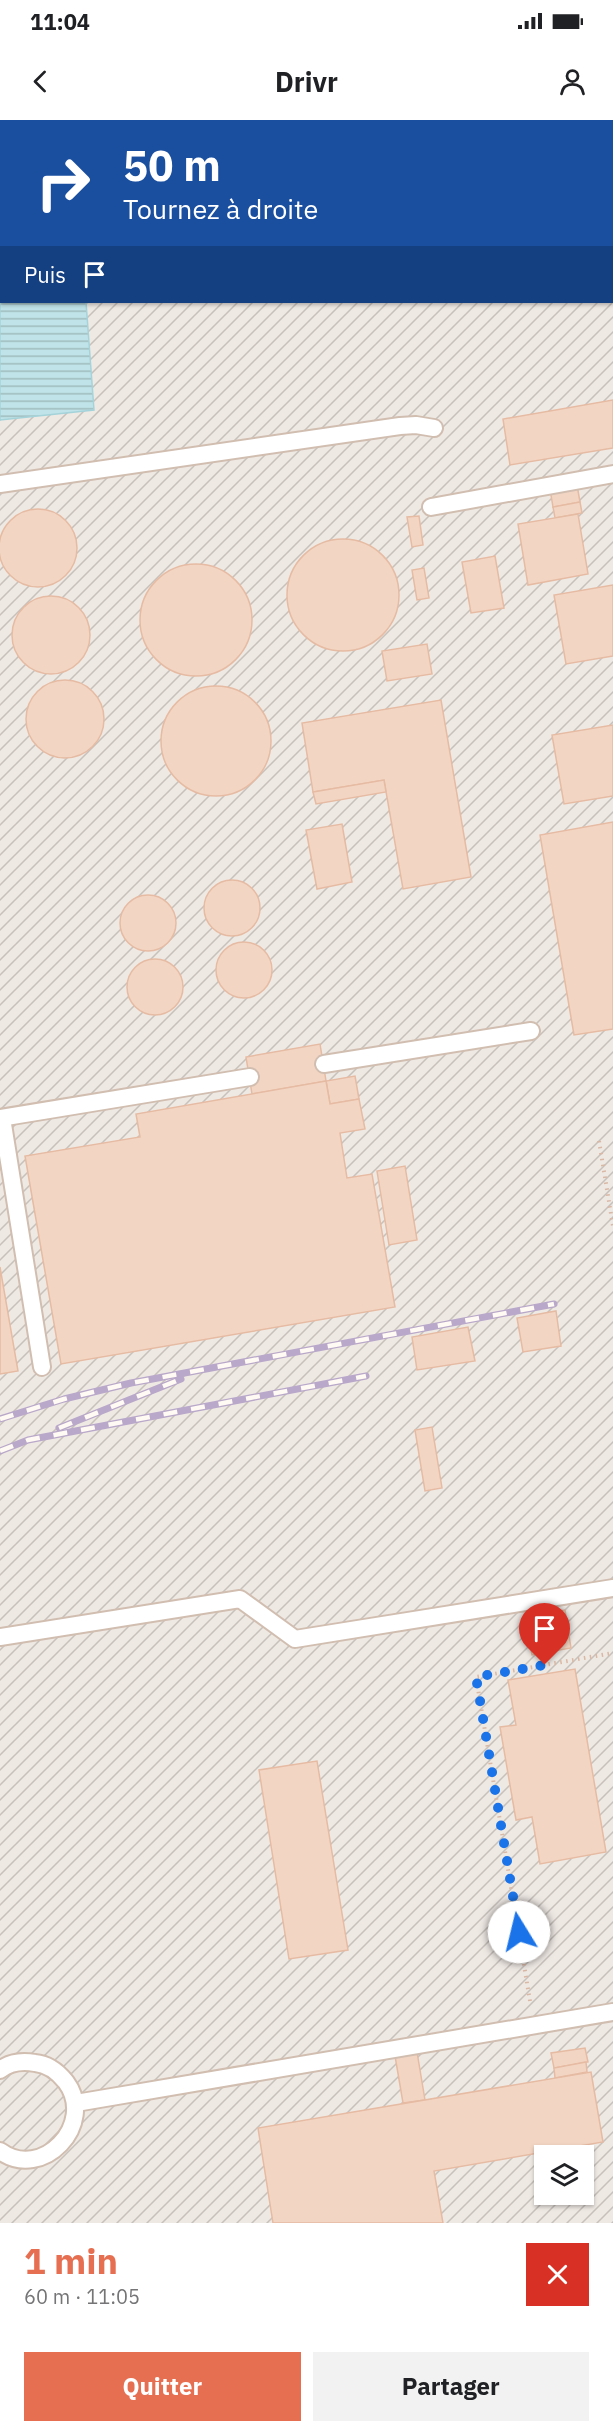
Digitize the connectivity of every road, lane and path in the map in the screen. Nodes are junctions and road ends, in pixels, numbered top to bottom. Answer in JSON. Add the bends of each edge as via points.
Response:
{"nodes":[{"id":1,"x":434,"y":428,"type":"dead end"},
{"id":2,"x":613,"y":474,"type":"edge"},
{"id":3,"x":0,"y":484,"type":"edge"},
{"id":4,"x":431,"y":507,"type":"dead end"},
{"id":5,"x":531,"y":1031,"type":"dead end"},
{"id":6,"x":324,"y":1064,"type":"dead end"},
{"id":7,"x":250,"y":1077,"type":"dead end"},
{"id":8,"x":1,"y":1118,"type":"edge"},
{"id":9,"x":599,"y":1141,"type":"dead end"},
{"id":10,"x":613,"y":1226,"type":"edge"},
{"id":11,"x":42,"y":1367,"type":"dead end"},
{"id":12,"x":613,"y":1588,"type":"edge"},
{"id":13,"x":0,"y":1637,"type":"edge"},
{"id":14,"x":613,"y":1653,"type":"edge"},
{"id":15,"x":613,"y":2012,"type":"edge"},
{"id":16,"x":534,"y":2025,"type":"junction"},
{"id":17,"x":0,"y":2070,"type":"edge"},
{"id":18,"x":76,"y":2103,"type":"junction"},
{"id":19,"x":0,"y":2151,"type":"edge"}],
"edges":[{"from":1,"to":3,"type":"lane","via":[[400,426]]},
{"from":2,"to":4,"type":"lane"},
{"from":5,"to":6,"type":"lane"},
{"from":7,"to":8,"type":"lane"},
{"from":8,"to":11,"type":"lane"},
{"from":9,"to":10,"type":"path"},
{"from":12,"to":13,"type":"lane","via":[[295,1638],[240,1599]]},
{"from":14,"to":16,"type":"path","via":[[476,1677]]},
{"from":15,"to":16,"type":"lane"},
{"from":16,"to":18,"type":"lane"},
{"from":17,"to":18,"type":"lane","via":[[23,2061],[43,2064],[59,2074]]},
{"from":18,"to":19,"type":"lane","via":[[72,2128],[61,2145],[43,2156],[23,2159]]}]}
